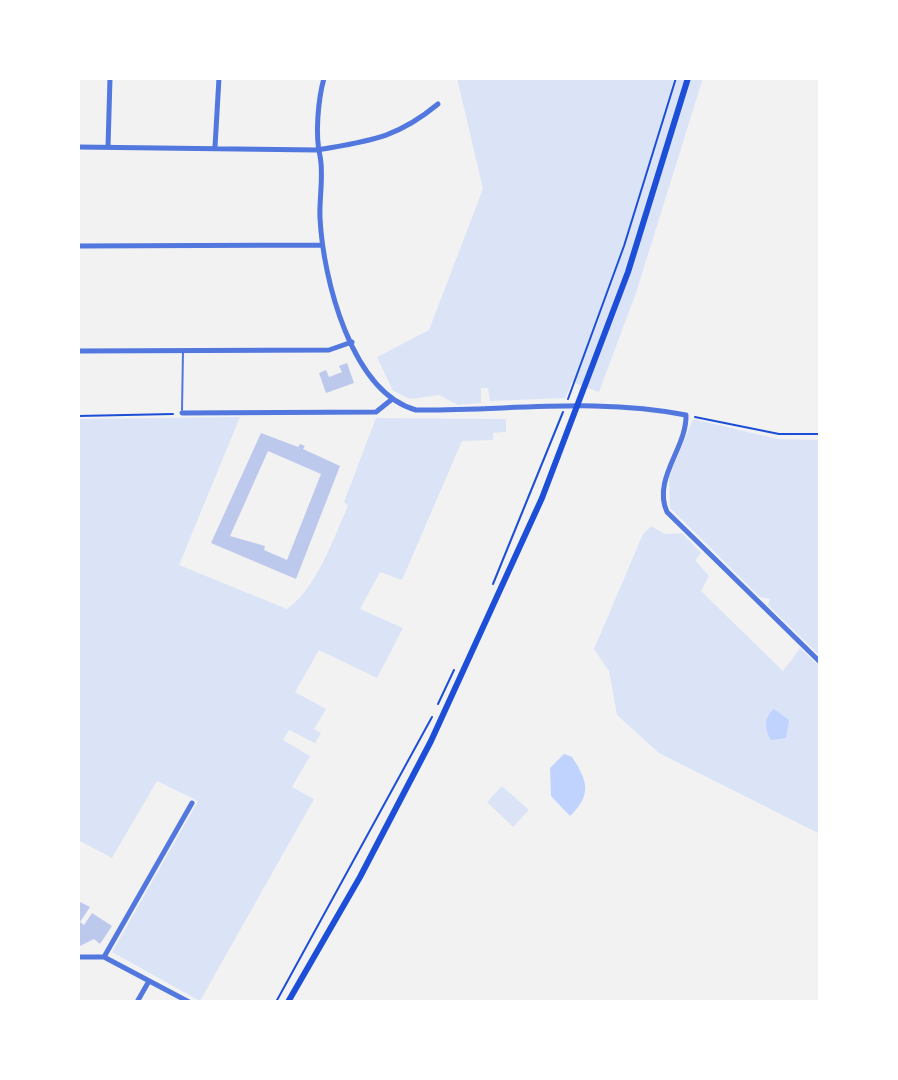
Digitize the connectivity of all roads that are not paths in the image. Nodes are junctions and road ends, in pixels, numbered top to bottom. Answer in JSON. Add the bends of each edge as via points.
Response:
{"nodes":[{"id":1,"x":110,"y":78,"type":"edge"},
{"id":2,"x":219,"y":78,"type":"edge"},
{"id":3,"x":324,"y":78,"type":"edge"},
{"id":4,"x":688,"y":78,"type":"edge"},
{"id":5,"x":438,"y":104,"type":"dead end"},
{"id":6,"x":78,"y":147,"type":"edge"},
{"id":7,"x":108,"y":147,"type":"junction"},
{"id":8,"x":215,"y":147,"type":"junction"},
{"id":9,"x":317,"y":150,"type":"junction"},
{"id":10,"x":322,"y":245,"type":"junction"},
{"id":11,"x":78,"y":246,"type":"edge"},
{"id":12,"x":352,"y":342,"type":"junction"},
{"id":13,"x":78,"y":351,"type":"edge"},
{"id":14,"x":183,"y":351,"type":"junction"},
{"id":15,"x":391,"y":400,"type":"junction"},
{"id":16,"x":575,"y":405,"type":"junction"},
{"id":17,"x":182,"y":413,"type":"joint"},
{"id":18,"x":820,"y":662,"type":"edge"},
{"id":19,"x":192,"y":803,"type":"dead end"},
{"id":20,"x":78,"y":957,"type":"edge"},
{"id":21,"x":104,"y":957,"type":"junction"},
{"id":22,"x":149,"y":981,"type":"junction"},
{"id":23,"x":137,"y":1002,"type":"edge"},
{"id":24,"x":189,"y":1002,"type":"edge"},
{"id":25,"x":288,"y":1002,"type":"edge"}],
"edges":[{"from":1,"to":7,"type":"street"},
{"from":2,"to":8,"type":"street"},
{"from":3,"to":9,"type":"street"},
{"from":4,"to":16,"type":"main road","via":[[628,272]]},
{"from":5,"to":9,"type":"street","via":[[385,137]]},
{"from":6,"to":7,"type":"street"},
{"from":7,"to":8,"type":"street"},
{"from":8,"to":9,"type":"street"},
{"from":9,"to":10,"type":"street"},
{"from":10,"to":11,"type":"street"},
{"from":10,"to":12,"type":"street","via":[[336,308]]},
{"from":12,"to":14,"type":"street","via":[[329,350]]},
{"from":12,"to":15,"type":"street"},
{"from":13,"to":14,"type":"street"},
{"from":14,"to":17,"type":"lane"},
{"from":15,"to":16,"type":"street","via":[[416,410]]},
{"from":15,"to":17,"type":"street","via":[[376,412]]},
{"from":16,"to":18,"type":"street","via":[[639,407],[690,416],[665,481],[667,512]]},
{"from":16,"to":25,"type":"main road","via":[[544,492],[458,685],[360,877]]},
{"from":19,"to":21,"type":"street"},
{"from":20,"to":21,"type":"street"},
{"from":21,"to":22,"type":"street"},
{"from":22,"to":23,"type":"street"},
{"from":22,"to":24,"type":"street"}]}
